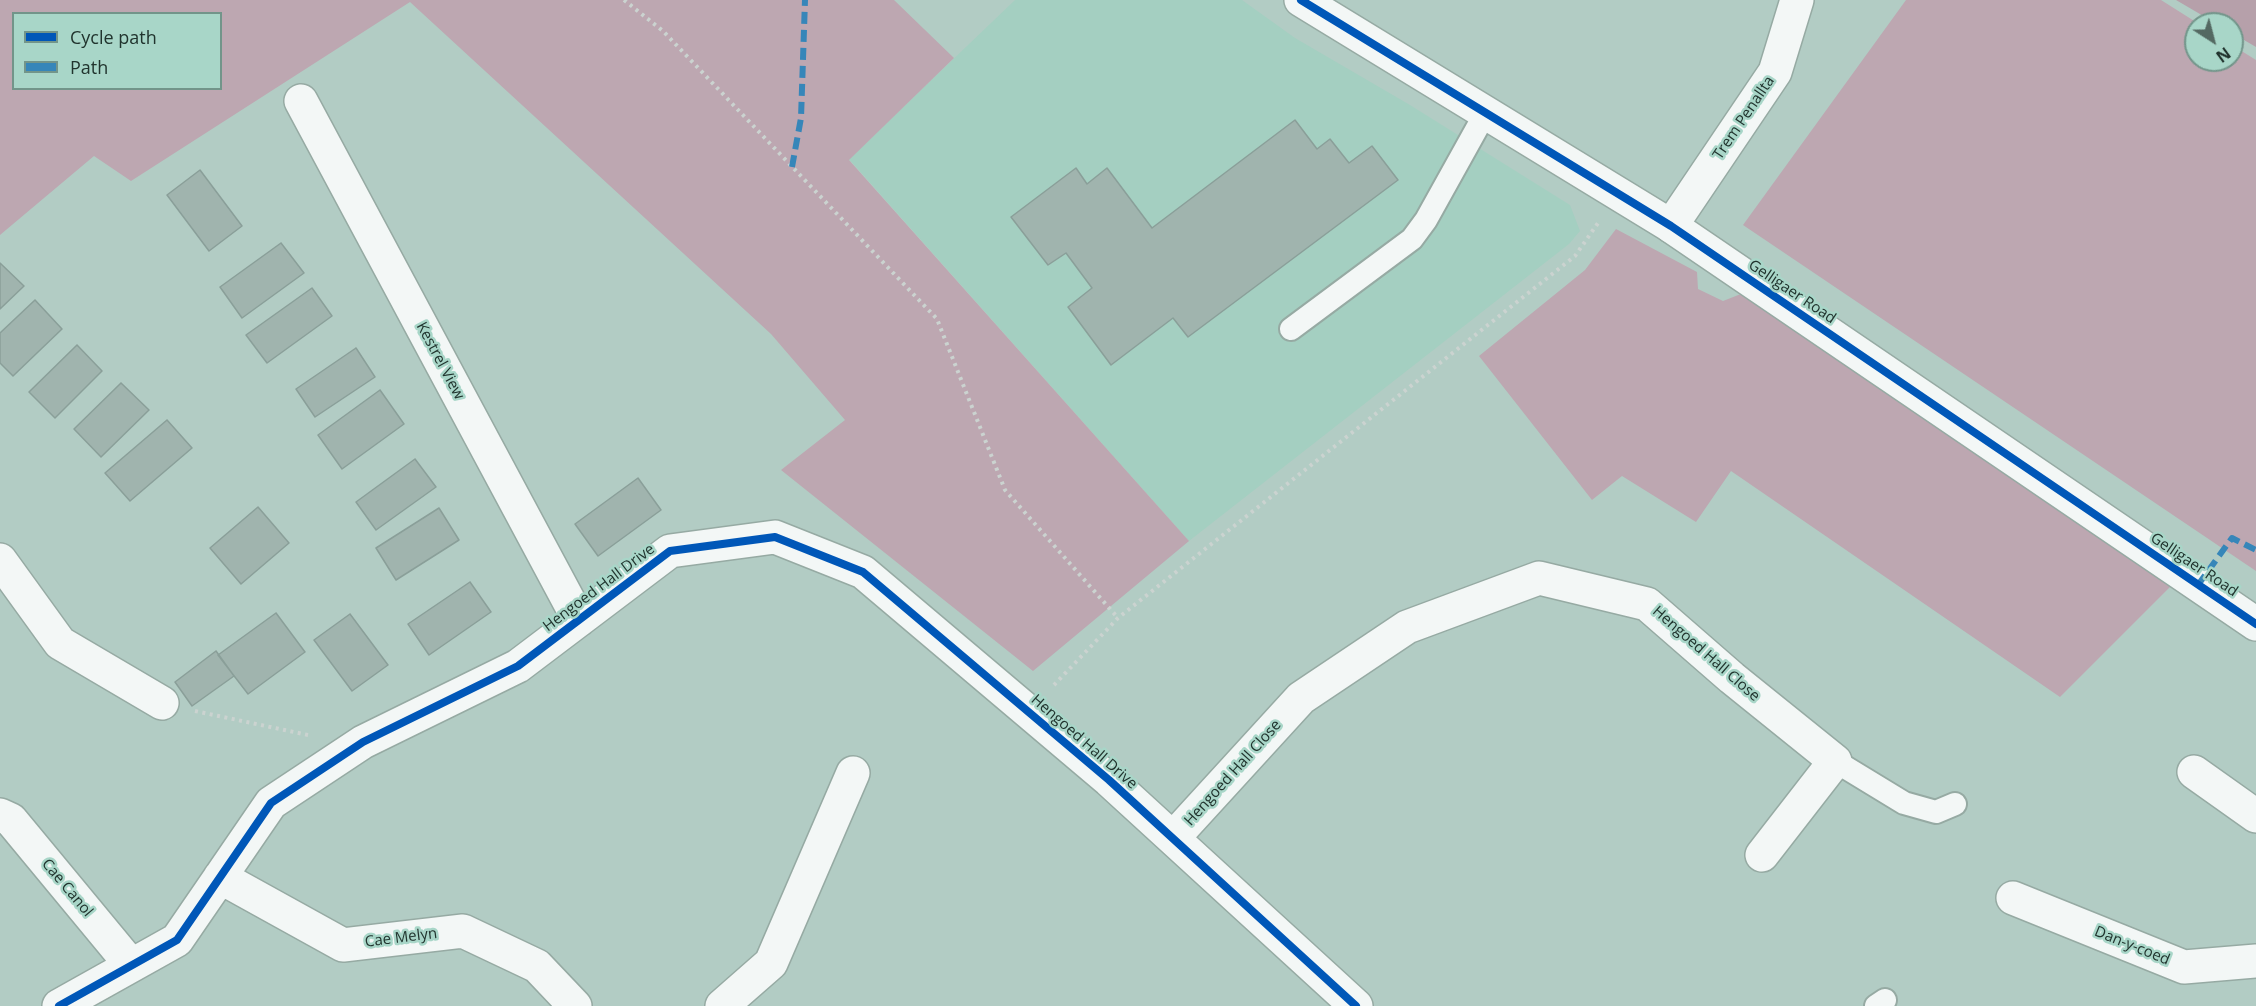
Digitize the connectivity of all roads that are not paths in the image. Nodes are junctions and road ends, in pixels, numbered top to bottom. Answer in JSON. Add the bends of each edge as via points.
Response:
{"nodes":[{"id":1,"x":1301,"y":0,"type":"edge"},
{"id":2,"x":1797,"y":0,"type":"edge"},
{"id":3,"x":301,"y":102,"type":"dead end"},
{"id":4,"x":1486,"y":112,"type":"junction"},
{"id":5,"x":1671,"y":226,"type":"junction"},
{"id":6,"x":1291,"y":328,"type":"dead end"},
{"id":7,"x":0,"y":560,"type":"edge"},
{"id":8,"x":579,"y":620,"type":"junction"},
{"id":9,"x":2256,"y":624,"type":"edge"},
{"id":10,"x":162,"y":703,"type":"road end"},
{"id":11,"x":1835,"y":761,"type":"junction"},
{"id":12,"x":2194,"y":772,"type":"dead end"},
{"id":13,"x":853,"y":773,"type":"dead end"},
{"id":14,"x":1955,"y":804,"type":"dead end"},
{"id":15,"x":0,"y":815,"type":"edge"},
{"id":16,"x":2256,"y":816,"type":"edge"},
{"id":17,"x":1173,"y":838,"type":"junction"},
{"id":18,"x":1762,"y":855,"type":"dead end"},
{"id":19,"x":220,"y":877,"type":"junction"},
{"id":20,"x":2013,"y":898,"type":"dead end"},
{"id":21,"x":2256,"y":961,"type":"edge"},
{"id":22,"x":131,"y":965,"type":"junction"},
{"id":23,"x":59,"y":1006,"type":"edge"},
{"id":24,"x":575,"y":1006,"type":"edge"},
{"id":25,"x":722,"y":1006,"type":"edge"},
{"id":26,"x":1356,"y":1006,"type":"edge"}],
"edges":[{"from":1,"to":4,"type":"street","name":"Gelligaer Road"},
{"from":2,"to":5,"type":"street","name":"Trem Penallta","via":[[1775,72]]},
{"from":3,"to":8,"type":"street","name":"Kestrel View"},
{"from":4,"to":5,"type":"street","name":"Gelligaer Road"},
{"from":4,"to":6,"type":"lane","via":[[1412,240]]},
{"from":5,"to":9,"type":"street","name":"Gelligaer Road"},
{"from":7,"to":10,"type":"street","via":[[60,643]]},
{"from":8,"to":17,"type":"street","name":"Hengoed Hall Drive","via":[[670,550],[775,537],[863,572]]},
{"from":8,"to":19,"type":"street","name":"Hengoed Hall Drive","via":[[518,666],[363,742],[271,803]]},
{"from":11,"to":14,"type":"lane","via":[[1904,803],[1936,812]]},
{"from":11,"to":17,"type":"street","name":"Hengoed Hall Close","via":[[1647,604],[1539,578],[1407,627],[1301,698]]},
{"from":11,"to":18,"type":"street"},
{"from":12,"to":16,"type":"street"},
{"from":13,"to":25,"type":"street","via":[[771,963]]},
{"from":15,"to":22,"type":"street","name":"Cae Canol","via":[[11,820]]},
{"from":17,"to":26,"type":"street","name":"Hengoed Hall Drive"},
{"from":19,"to":22,"type":"street","name":"Hengoed Hall Drive","via":[[177,940]]},
{"from":19,"to":24,"type":"street","name":"Cae Melyn","via":[[343,945],[463,931],[537,966]]},
{"from":20,"to":21,"type":"street","name":"Dan-y-coed","via":[[2184,967]]},
{"from":22,"to":23,"type":"street","name":"Hengoed Hall Drive"}]}
